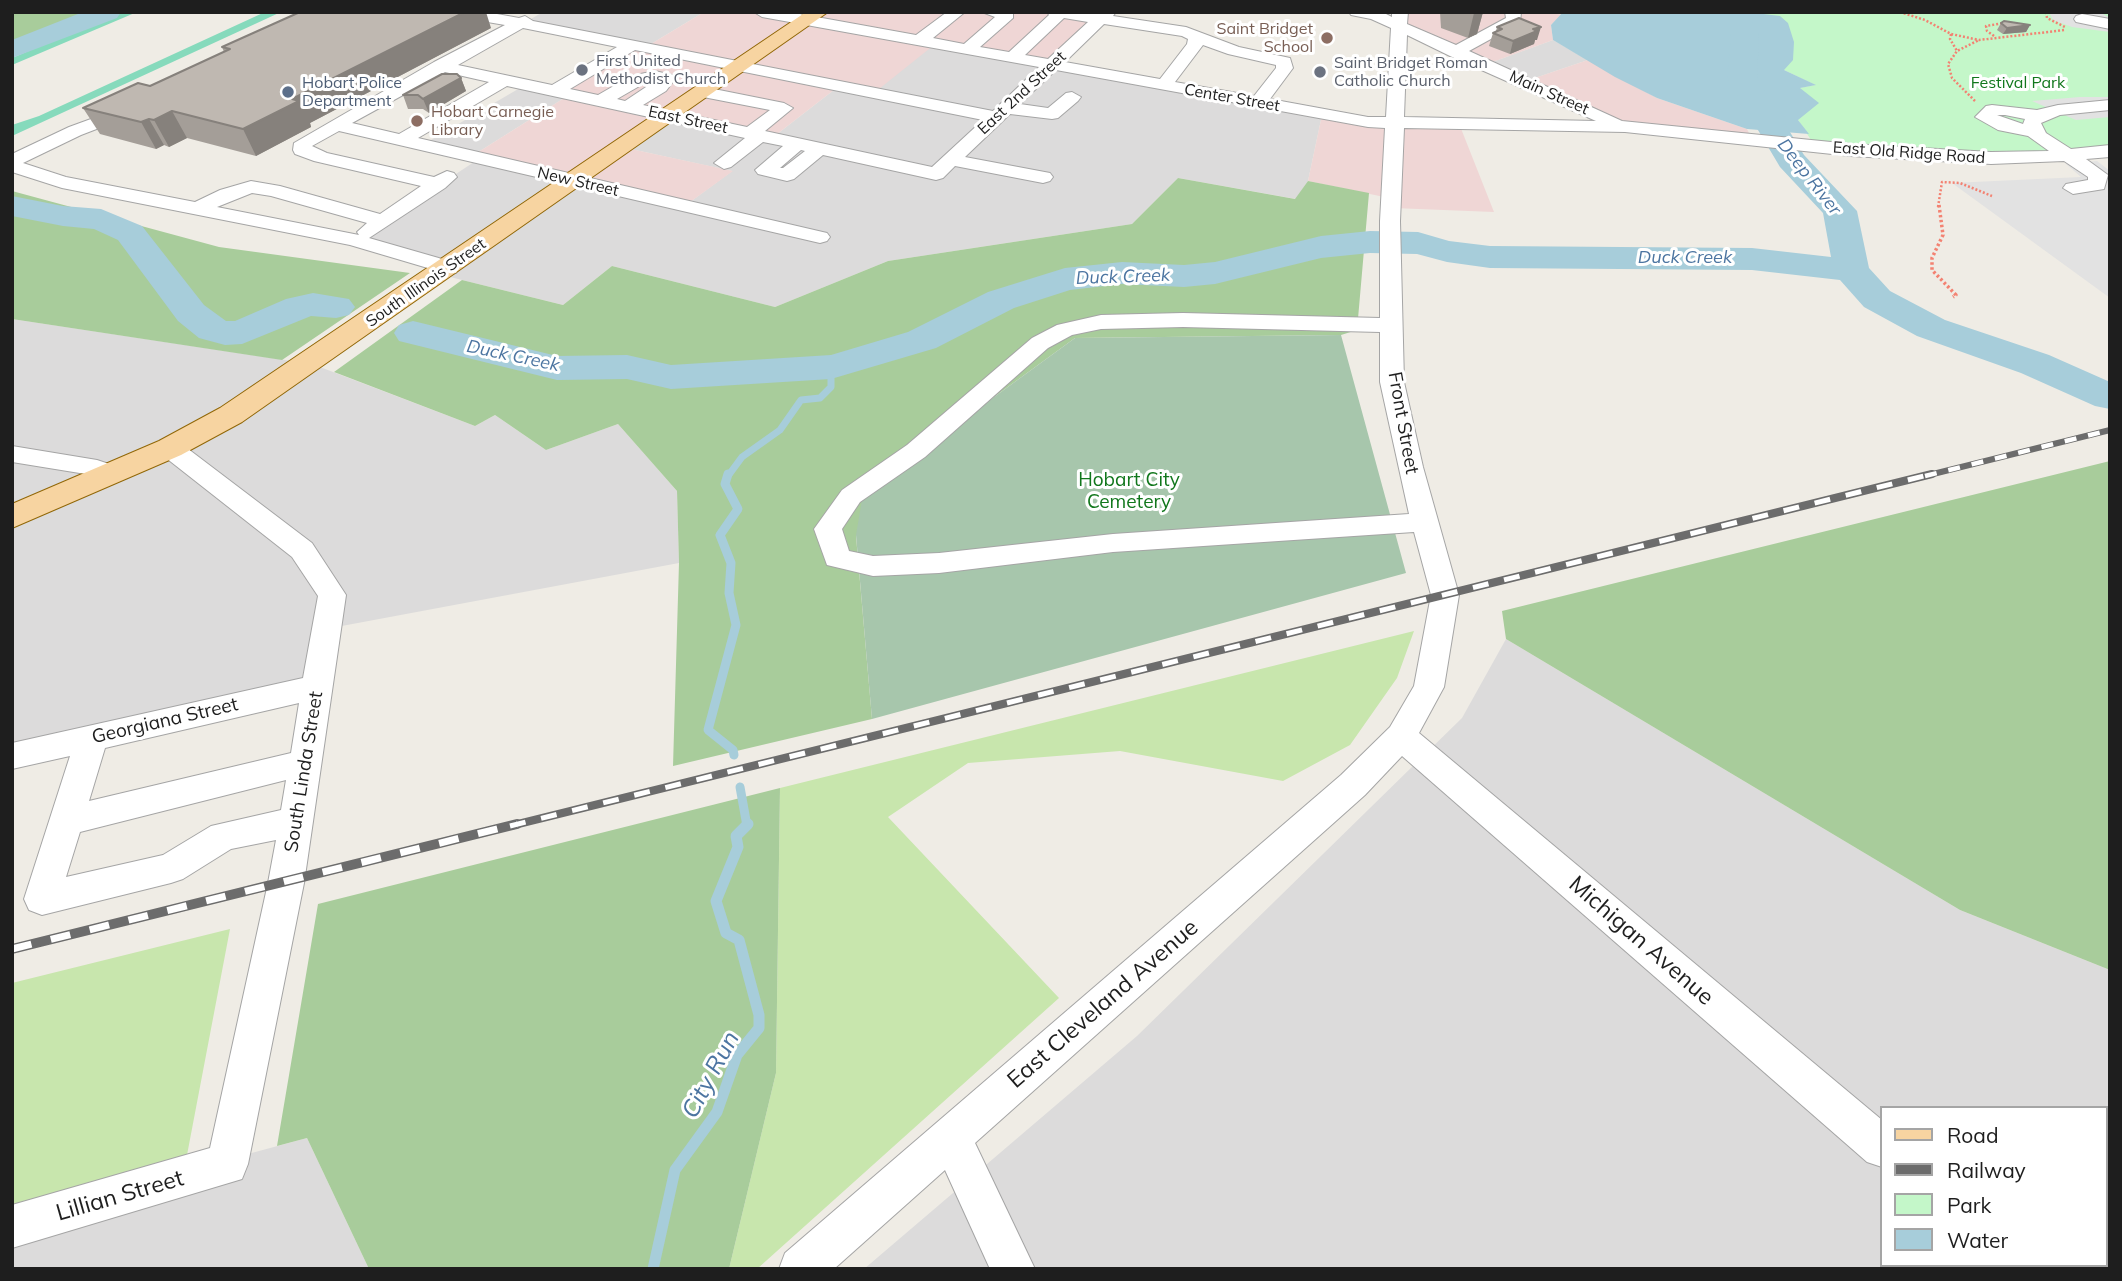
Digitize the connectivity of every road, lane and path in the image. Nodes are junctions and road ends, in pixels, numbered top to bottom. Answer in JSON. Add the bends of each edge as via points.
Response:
{"nodes":[{"id":1,"x":458,"y":12,"type":"edge"},
{"id":2,"x":541,"y":12,"type":"edge"},
{"id":3,"x":762,"y":12,"type":"edge"},
{"id":4,"x":957,"y":12,"type":"edge"},
{"id":5,"x":990,"y":12,"type":"edge"},
{"id":6,"x":1357,"y":12,"type":"edge"},
{"id":7,"x":1513,"y":12,"type":"edge"},
{"id":8,"x":1900,"y":12,"type":"edge"},
{"id":9,"x":2046,"y":12,"type":"edge"},
{"id":10,"x":1058,"y":13,"type":"edge"},
{"id":11,"x":1908,"y":13,"type":"edge"},
{"id":12,"x":495,"y":15,"type":"edge"},
{"id":13,"x":813,"y":16,"type":"edge"},
{"id":14,"x":1104,"y":16,"type":"edge"},
{"id":15,"x":1400,"y":19,"type":"edge"},
{"id":16,"x":2082,"y":19,"type":"dead end"},
{"id":17,"x":522,"y":23,"type":"junction"},
{"id":18,"x":2004,"y":23,"type":"edge"},
{"id":19,"x":2110,"y":24,"type":"edge"},
{"id":20,"x":2027,"y":29,"type":"edge"},
{"id":21,"x":1951,"y":34,"type":"junction"},
{"id":22,"x":2037,"y":34,"type":"junction"},
{"id":23,"x":1196,"y":37,"type":"junction"},
{"id":24,"x":1995,"y":37,"type":"junction"},
{"id":25,"x":1979,"y":40,"type":"junction"},
{"id":26,"x":919,"y":41,"type":"junction"},
{"id":27,"x":632,"y":45,"type":"junction"},
{"id":28,"x":966,"y":50,"type":"junction"},
{"id":29,"x":1957,"y":51,"type":"junction"},
{"id":30,"x":1456,"y":52,"type":"junction"},
{"id":31,"x":1248,"y":54,"type":"junction"},
{"id":32,"x":1012,"y":58,"type":"junction"},
{"id":33,"x":1051,"y":65,"type":"junction"},
{"id":34,"x":440,"y":66,"type":"junction"},
{"id":35,"x":739,"y":67,"type":"junction"},
{"id":36,"x":1234,"y":72,"type":"dead end"},
{"id":37,"x":505,"y":80,"type":"junction"},
{"id":38,"x":1163,"y":86,"type":"junction"},
{"id":39,"x":554,"y":91,"type":"junction"},
{"id":40,"x":704,"y":92,"type":"junction"},
{"id":41,"x":1597,"y":95,"type":"dead end"},
{"id":42,"x":1072,"y":97,"type":"dead end"},
{"id":43,"x":1559,"y":98,"type":"junction"},
{"id":44,"x":601,"y":101,"type":"junction"},
{"id":45,"x":1258,"y":102,"type":"junction"},
{"id":46,"x":148,"y":103,"type":"edge"},
{"id":47,"x":1978,"y":104,"type":"dead end"},
{"id":48,"x":2110,"y":106,"type":"edge"},
{"id":49,"x":628,"y":107,"type":"junction"},
{"id":50,"x":1001,"y":113,"type":"junction"},
{"id":51,"x":669,"y":116,"type":"junction"},
{"id":52,"x":1629,"y":119,"type":"junction"},
{"id":53,"x":1395,"y":123,"type":"junction"},
{"id":54,"x":337,"y":125,"type":"junction"},
{"id":55,"x":755,"y":135,"type":"junction"},
{"id":56,"x":1708,"y":136,"type":"joint"},
{"id":57,"x":401,"y":140,"type":"junction"},
{"id":58,"x":797,"y":144,"type":"junction"},
{"id":59,"x":819,"y":149,"type":"junction"},
{"id":60,"x":2110,"y":150,"type":"edge"},
{"id":61,"x":2069,"y":155,"type":"junction"},
{"id":62,"x":477,"y":158,"type":"junction"},
{"id":63,"x":951,"y":160,"type":"junction"},
{"id":64,"x":12,"y":163,"type":"edge"},
{"id":65,"x":724,"y":163,"type":"dead end"},
{"id":66,"x":936,"y":174,"type":"joint"},
{"id":67,"x":1042,"y":177,"type":"dead end"},
{"id":68,"x":574,"y":181,"type":"junction"},
{"id":69,"x":438,"y":184,"type":"junction"},
{"id":70,"x":2073,"y":188,"type":"dead end"},
{"id":71,"x":1992,"y":196,"type":"dead end"},
{"id":72,"x":197,"y":209,"type":"junction"},
{"id":73,"x":383,"y":221,"type":"junction"},
{"id":74,"x":820,"y":237,"type":"dead end"},
{"id":75,"x":354,"y":240,"type":"junction"},
{"id":76,"x":448,"y":268,"type":"junction"},
{"id":77,"x":1953,"y":297,"type":"dead end"},
{"id":78,"x":1391,"y":325,"type":"junction"},
{"id":79,"x":170,"y":448,"type":"junction"},
{"id":80,"x":12,"y":454,"type":"edge"},
{"id":81,"x":112,"y":474,"type":"junction"},
{"id":82,"x":12,"y":517,"type":"edge"},
{"id":83,"x":1424,"y":522,"type":"junction"},
{"id":84,"x":318,"y":687,"type":"junction"},
{"id":85,"x":1401,"y":736,"type":"junction"},
{"id":86,"x":92,"y":738,"type":"junction"},
{"id":87,"x":12,"y":756,"type":"edge"},
{"id":88,"x":306,"y":762,"type":"junction"},
{"id":89,"x":66,"y":821,"type":"junction"},
{"id":90,"x":296,"y":821,"type":"junction"},
{"id":91,"x":951,"y":1138,"type":"junction"},
{"id":92,"x":1881,"y":1146,"type":"edge"},
{"id":93,"x":228,"y":1164,"type":"joint"},
{"id":94,"x":12,"y":1227,"type":"edge"},
{"id":95,"x":802,"y":1269,"type":"edge"},
{"id":96,"x":1013,"y":1269,"type":"edge"}],
"edges":[{"from":1,"to":12,"type":"street"},
{"from":2,"to":17,"type":"street"},
{"from":3,"to":13,"type":"street","name":"Center Street"},
{"from":4,"to":26,"type":"street"},
{"from":5,"to":28,"type":"street","via":[[1007,15]]},
{"from":6,"to":15,"type":"street","name":"Main Street"},
{"from":7,"to":30,"type":"street","via":[[1514,20]]},
{"from":8,"to":11,"type":"path"},
{"from":9,"to":22,"type":"path","via":[[2054,22],[2073,29]]},
{"from":10,"to":14,"type":"street"},
{"from":10,"to":32,"type":"street"},
{"from":11,"to":21,"type":"path"},
{"from":12,"to":17,"type":"street"},
{"from":13,"to":26,"type":"street","name":"Center Street"},
{"from":13,"to":35,"type":"main road","name":"South Illinois Street"},
{"from":14,"to":23,"type":"street"},
{"from":14,"to":33,"type":"street","name":"East 2nd Street"},
{"from":15,"to":30,"type":"street","name":"Main Street"},
{"from":15,"to":53,"type":"street","name":"Front Street"},
{"from":16,"to":19,"type":"street"},
{"from":17,"to":27,"type":"street"},
{"from":17,"to":34,"type":"street"},
{"from":18,"to":24,"type":"path","via":[[1986,26]]},
{"from":20,"to":22,"type":"path"},
{"from":21,"to":25,"type":"path"},
{"from":21,"to":29,"type":"path"},
{"from":22,"to":24,"type":"path"},
{"from":23,"to":31,"type":"street"},
{"from":23,"to":38,"type":"street","via":[[1195,45]]},
{"from":24,"to":25,"type":"path"},
{"from":25,"to":29,"type":"path"},
{"from":26,"to":28,"type":"street","name":"Center Street"},
{"from":27,"to":35,"type":"street"},
{"from":27,"to":39,"type":"street"},
{"from":28,"to":32,"type":"street","name":"Center Street"},
{"from":29,"to":47,"type":"path","via":[[1948,64],[1952,78]]},
{"from":30,"to":43,"type":"street","name":"Main Street"},
{"from":31,"to":36,"type":"street"},
{"from":31,"to":45,"type":"street","via":[[1284,62]]},
{"from":32,"to":33,"type":"street","name":"Center Street"},
{"from":33,"to":38,"type":"street","name":"Center Street"},
{"from":33,"to":50,"type":"street","name":"East 2nd Street"},
{"from":34,"to":37,"type":"street","name":"East Street"},
{"from":34,"to":54,"type":"street"},
{"from":35,"to":40,"type":"main road","name":"South Illinois Street"},
{"from":35,"to":50,"type":"street"},
{"from":37,"to":39,"type":"street","name":"East Street"},
{"from":37,"to":57,"type":"street"},
{"from":38,"to":45,"type":"street","name":"Center Street"},
{"from":39,"to":44,"type":"street","name":"East Street"},
{"from":40,"to":51,"type":"main road","name":"South Illinois Street"},
{"from":40,"to":55,"type":"street","via":[[784,108]]},
{"from":41,"to":43,"type":"street","via":[[1585,90]]},
{"from":42,"to":50,"type":"street","via":[[1052,114]]},
{"from":43,"to":52,"type":"street","name":"Main Street"},
{"from":44,"to":49,"type":"street","name":"East Street"},
{"from":44,"to":49,"type":"street","via":[[637,80],[666,79]]},
{"from":45,"to":53,"type":"street","name":"Center Street"},
{"from":46,"to":64,"type":"street","via":[[75,131]]},
{"from":48,"to":61,"type":"street","via":[[2058,110],[2036,124]]},
{"from":49,"to":51,"type":"street","name":"East Street"},
{"from":50,"to":63,"type":"street","name":"East 2nd Street"},
{"from":51,"to":55,"type":"street","name":"East Street"},
{"from":51,"to":68,"type":"main road","name":"South Illinois Street"},
{"from":52,"to":53,"type":"street","name":"Center Street"},
{"from":52,"to":56,"type":"street","name":"Center Street","via":[[1665,132]]},
{"from":53,"to":78,"type":"street","name":"Front Street"},
{"from":54,"to":57,"type":"street","name":"New Street"},
{"from":54,"to":69,"type":"street","via":[[303,143],[302,150]]},
{"from":55,"to":58,"type":"street","name":"East Street"},
{"from":55,"to":65,"type":"street"},
{"from":56,"to":61,"type":"street","name":"East Old Ridge Road","via":[[1991,158]]},
{"from":57,"to":62,"type":"street","name":"New Street"},
{"from":58,"to":59,"type":"street","name":"East Street"},
{"from":58,"to":59,"type":"street","via":[[765,170],[787,175]]},
{"from":59,"to":66,"type":"street","name":"East Street"},
{"from":60,"to":61,"type":"street","name":"East Old Ridge Road"},
{"from":61,"to":70,"type":"street","via":[[2098,175],[2096,185]]},
{"from":62,"to":68,"type":"street","name":"New Street"},
{"from":62,"to":69,"type":"street"},
{"from":63,"to":66,"type":"street","name":"East 2nd Street"},
{"from":63,"to":67,"type":"street"},
{"from":64,"to":72,"type":"street","via":[[62,182]]},
{"from":68,"to":74,"type":"street","name":"New Street"},
{"from":68,"to":76,"type":"main road","name":"South Illinois Street"},
{"from":69,"to":73,"type":"street"},
{"from":71,"to":77,"type":"path","via":[[1960,183],[1942,182],[1938,210],[1943,235],[1932,258],[1932,270],[1956,295]]},
{"from":72,"to":73,"type":"street","via":[[251,187]]},
{"from":72,"to":75,"type":"street"},
{"from":73,"to":75,"type":"street"},
{"from":75,"to":76,"type":"street"},
{"from":76,"to":79,"type":"main road","name":"South Illinois Street","via":[[231,415]]},
{"from":78,"to":83,"type":"street","name":"Front Street","via":[[1392,382]]},
{"from":78,"to":83,"type":"street","via":[[1183,320],[1101,322],[1065,330],[1040,342],[916,451],[851,496],[828,529],[837,558],[873,566],[1113,543]]},
{"from":79,"to":81,"type":"main road","name":"South Illinois Street"},
{"from":79,"to":84,"type":"street","name":"South Linda Street","via":[[302,550],[332,595]]},
{"from":80,"to":81,"type":"street"},
{"from":81,"to":82,"type":"main road","name":"South Illinois Street"},
{"from":83,"to":85,"type":"street","name":"Front Street","via":[[1445,595],[1429,687]]},
{"from":84,"to":86,"type":"street","name":"Georgiana Street"},
{"from":84,"to":88,"type":"street","name":"South Linda Street"},
{"from":85,"to":91,"type":"street","name":"East Cleveland Avenue","via":[[1353,786]]},
{"from":85,"to":92,"type":"street","name":"Michigan Avenue"},
{"from":86,"to":87,"type":"street","name":"Georgiana Street"},
{"from":86,"to":89,"type":"street"},
{"from":88,"to":89,"type":"street"},
{"from":88,"to":90,"type":"street","name":"South Linda Street"},
{"from":89,"to":90,"type":"street","via":[[42,898],[171,868],[223,836]]},
{"from":90,"to":93,"type":"street","name":"South Linda Street"},
{"from":91,"to":95,"type":"street","name":"East Cleveland Avenue"},
{"from":91,"to":96,"type":"street"},
{"from":93,"to":94,"type":"street","name":"Lillian Street"}]}
